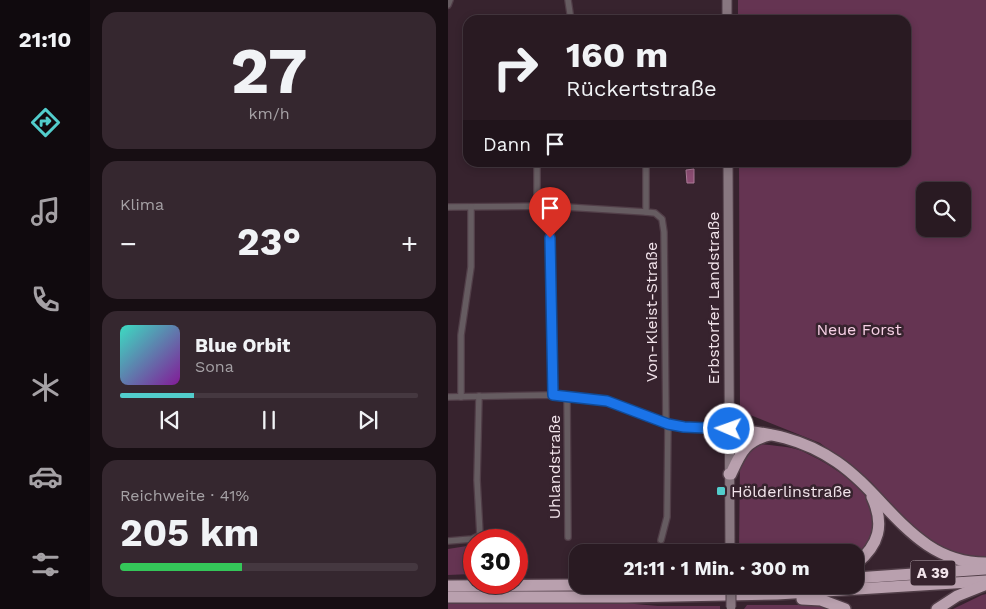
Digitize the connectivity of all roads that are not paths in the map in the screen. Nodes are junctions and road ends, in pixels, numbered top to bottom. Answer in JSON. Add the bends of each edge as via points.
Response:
{"nodes":[{"id":1,"x":450,"y":0,"type":"edge"},
{"id":2,"x":568,"y":0,"type":"edge"},
{"id":3,"x":727,"y":0,"type":"edge"},
{"id":4,"x":448,"y":5,"type":"edge"},
{"id":5,"x":570,"y":15,"type":"edge"},
{"id":6,"x":727,"y":15,"type":"edge"},
{"id":7,"x":536,"y":167,"type":"edge"},
{"id":8,"x":646,"y":167,"type":"edge"},
{"id":9,"x":728,"y":167,"type":"edge"},
{"id":10,"x":448,"y":206,"type":"edge"},
{"id":11,"x":537,"y":206,"type":"junction"},
{"id":12,"x":550,"y":206,"type":"junction"},
{"id":13,"x":471,"y":207,"type":"junction"},
{"id":14,"x":646,"y":212,"type":"junction"},
{"id":15,"x":553,"y":395,"type":"junction"},
{"id":16,"x":479,"y":396,"type":"junction"},
{"id":17,"x":567,"y":396,"type":"junction"},
{"id":18,"x":448,"y":397,"type":"edge"},
{"id":19,"x":461,"y":397,"type":"junction"},
{"id":20,"x":667,"y":423,"type":"junction"},
{"id":21,"x":729,"y":429,"type":"junction"},
{"id":22,"x":774,"y":434,"type":"junction"},
{"id":23,"x":729,"y":474,"type":"junction"},
{"id":24,"x":867,"y":487,"type":"junction"},
{"id":25,"x":568,"y":537,"type":"dead end"},
{"id":26,"x":660,"y":540,"type":"dead end"},
{"id":27,"x":448,"y":541,"type":"edge"},
{"id":28,"x":730,"y":544,"type":"edge"},
{"id":29,"x":864,"y":557,"type":"edge"},
{"id":30,"x":986,"y":563,"type":"edge"},
{"id":31,"x":986,"y":569,"type":"edge"},
{"id":32,"x":864,"y":577,"type":"edge"},
{"id":33,"x":986,"y":582,"type":"edge"},
{"id":34,"x":569,"y":585,"type":"edge"},
{"id":35,"x":448,"y":586,"type":"edge"},
{"id":36,"x":864,"y":589,"type":"edge"},
{"id":37,"x":731,"y":594,"type":"edge"},
{"id":38,"x":777,"y":594,"type":"joint"},
{"id":39,"x":448,"y":597,"type":"edge"},
{"id":40,"x":731,"y":608,"type":"edge"},
{"id":41,"x":845,"y":609,"type":"edge"},
{"id":42,"x":937,"y":609,"type":"edge"}],
"edges":[{"from":1,"to":4,"type":"street"},
{"from":2,"to":5,"type":"street"},
{"from":3,"to":6,"type":"street"},
{"from":7,"to":11,"type":"street"},
{"from":8,"to":14,"type":"street"},
{"from":9,"to":21,"type":"street","name":"Erbstorfer Landstraße"},
{"from":10,"to":13,"type":"street"},
{"from":11,"to":12,"type":"street"},
{"from":11,"to":13,"type":"street"},
{"from":12,"to":14,"type":"street"},
{"from":12,"to":15,"type":"street"},
{"from":13,"to":19,"type":"street","via":[[471,267],[461,335]]},
{"from":14,"to":20,"type":"street","name":"Von-Kleist-Straße","via":[[655,213],[662,219],[664,232]]},
{"from":15,"to":16,"type":"street"},
{"from":15,"to":17,"type":"street"},
{"from":16,"to":19,"type":"street"},
{"from":16,"to":27,"type":"street","via":[[480,535]]},
{"from":17,"to":20,"type":"street","via":[[607,401]]},
{"from":17,"to":25,"type":"street","name":"Uhlandstraße"},
{"from":18,"to":19,"type":"street"},
{"from":20,"to":21,"type":"street"},
{"from":20,"to":26,"type":"street","via":[[667,517]]},
{"from":21,"to":22,"type":"highway"},
{"from":21,"to":23,"type":"street","name":"Erbstorfer Landstraße"},
{"from":22,"to":23,"type":"highway","via":[[759,437],[746,446]]},
{"from":22,"to":24,"type":"highway","via":[[824,453]]},
{"from":23,"to":28,"type":"street","name":"Erbstorfer Landstraße"},
{"from":24,"to":29,"type":"highway","via":[[878,510],[879,526],[876,542]]},
{"from":24,"to":30,"type":"highway","via":[[918,539],[963,561]]},
{"from":31,"to":32,"type":"highway","number":"A 39"},
{"from":33,"to":36,"type":"highway","number":"A 39"},
{"from":33,"to":42,"type":"highway"},
{"from":34,"to":35,"type":"highway"},
{"from":37,"to":40,"type":"street","bridge":true},
{"from":38,"to":39,"type":"highway","number":"A 39"},
{"from":38,"to":41,"type":"highway","via":[[821,600]]}]}
